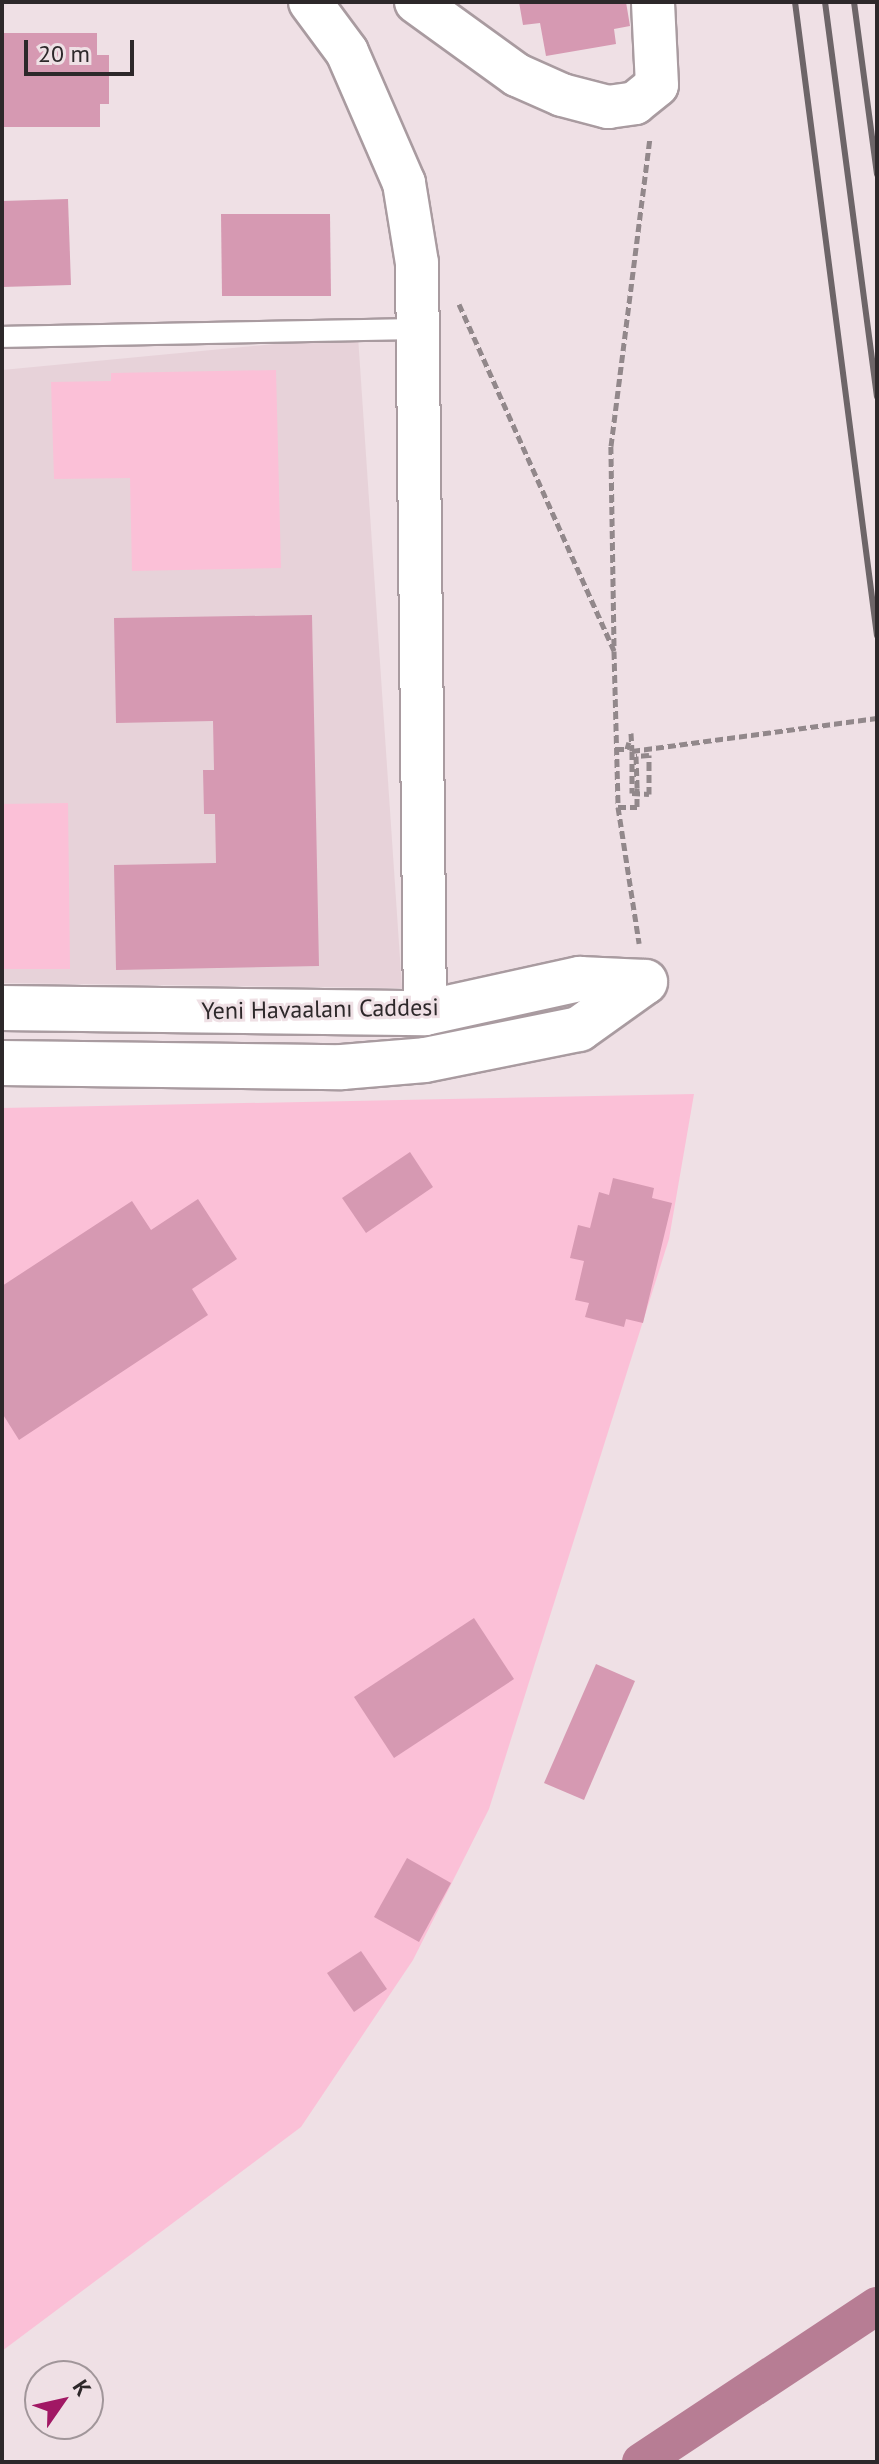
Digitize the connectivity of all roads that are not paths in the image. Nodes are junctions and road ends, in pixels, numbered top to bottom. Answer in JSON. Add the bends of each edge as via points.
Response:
{"nodes":[{"id":1,"x":310,"y":2,"type":"edge"},
{"id":2,"x":416,"y":2,"type":"edge"},
{"id":3,"x":653,"y":2,"type":"edge"},
{"id":4,"x":419,"y":329,"type":"junction"},
{"id":5,"x":2,"y":337,"type":"edge"},
{"id":6,"x":2,"y":1008,"type":"edge"},
{"id":7,"x":425,"y":1013,"type":"junction"},
{"id":8,"x":2,"y":1063,"type":"edge"}],
"edges":[{"from":1,"to":4,"type":"street","via":[[347,52],[404,183],[417,263]]},
{"from":2,"to":3,"type":"street","via":[[517,75],[608,107],[635,103],[657,85]]},
{"from":4,"to":5,"type":"lane"},
{"from":4,"to":7,"type":"street"},
{"from":6,"to":7,"type":"street","name":"Yeni Havaalanı Caddesi"},
{"from":7,"to":8,"type":"street","name":"Yeni Havaalanı Caddesi","via":[[580,979],[645,982],[579,1029],[425,1060],[342,1067]]}]}
